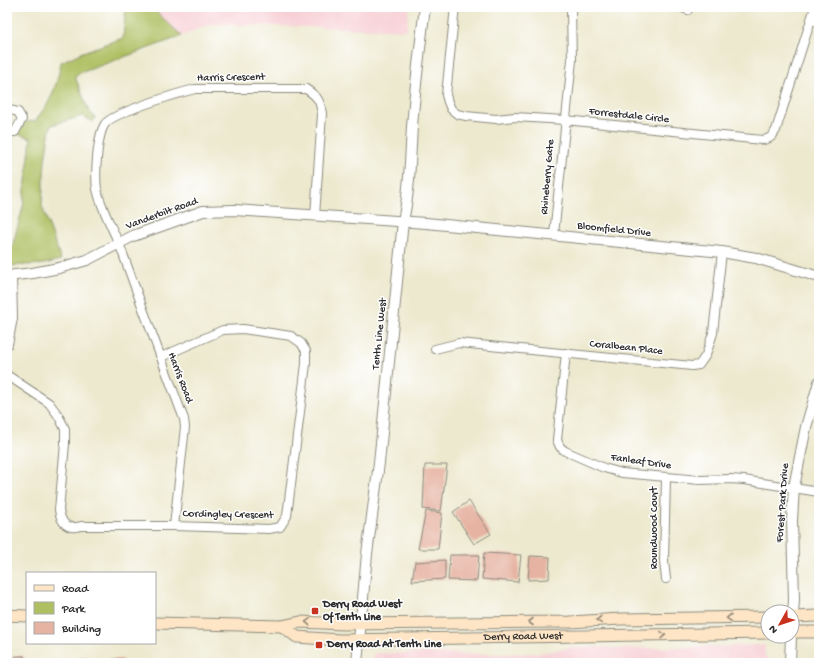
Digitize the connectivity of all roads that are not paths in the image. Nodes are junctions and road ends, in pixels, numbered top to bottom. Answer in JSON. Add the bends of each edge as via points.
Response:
{"nodes":[{"id":1,"x":425,"y":7,"type":"edge"},
{"id":2,"x":455,"y":7,"type":"edge"},
{"id":3,"x":573,"y":7,"type":"edge"},
{"id":4,"x":815,"y":7,"type":"edge"},
{"id":5,"x":815,"y":21,"type":"edge"},
{"id":6,"x":7,"y":109,"type":"edge"},
{"id":7,"x":565,"y":120,"type":"junction"},
{"id":8,"x":7,"y":132,"type":"edge"},
{"id":9,"x":315,"y":216,"type":"junction"},
{"id":10,"x":403,"y":222,"type":"junction"},
{"id":11,"x":554,"y":236,"type":"junction"},
{"id":12,"x":119,"y":243,"type":"junction"},
{"id":13,"x":722,"y":252,"type":"junction"},
{"id":14,"x":9,"y":276,"type":"edge"},
{"id":15,"x":819,"y":277,"type":"edge"},
{"id":16,"x":7,"y":344,"type":"edge"},
{"id":17,"x":435,"y":349,"type":"dead end"},
{"id":18,"x":566,"y":353,"type":"junction"},
{"id":19,"x":160,"y":357,"type":"junction"},
{"id":20,"x":7,"y":375,"type":"edge"},
{"id":21,"x":819,"y":382,"type":"edge"},
{"id":22,"x":666,"y":478,"type":"junction"},
{"id":23,"x":794,"y":487,"type":"junction"},
{"id":24,"x":819,"y":492,"type":"edge"},
{"id":25,"x":174,"y":526,"type":"junction"},
{"id":26,"x":666,"y":579,"type":"dead end"},
{"id":27,"x":794,"y":604,"type":"edge"},
{"id":28,"x":7,"y":615,"type":"edge"},
{"id":29,"x":26,"y":616,"type":"edge"},
{"id":30,"x":819,"y":616,"type":"edge"},
{"id":31,"x":760,"y":617,"type":"edge"},
{"id":32,"x":800,"y":619,"type":"edge"},
{"id":33,"x":156,"y":623,"type":"edge"},
{"id":34,"x":360,"y":624,"type":"junction"},
{"id":35,"x":282,"y":626,"type":"junction"},
{"id":36,"x":800,"y":632,"type":"edge"},
{"id":37,"x":819,"y":632,"type":"edge"},
{"id":38,"x":760,"y":633,"type":"edge"},
{"id":39,"x":359,"y":639,"type":"junction"},
{"id":40,"x":791,"y":644,"type":"edge"},
{"id":41,"x":357,"y":663,"type":"edge"},
{"id":42,"x":790,"y":663,"type":"edge"}],
"edges":[{"from":1,"to":10,"type":"street","name":"Tenth Line West","via":[[412,127],[407,205]]},
{"from":2,"to":7,"type":"street","name":"Forrestdale Circle","via":[[446,95],[451,108],[457,114],[466,116]]},
{"from":3,"to":7,"type":"street","name":"Rhineberry Gate","via":[[572,60]]},
{"from":4,"to":5,"type":"street","name":"Forrestdale Circle"},
{"from":5,"to":7,"type":"street","name":"Forrestdale Circle","via":[[776,130],[769,140]]},
{"from":6,"to":8,"type":"street","via":[[18,112],[22,119],[15,132]]},
{"from":7,"to":11,"type":"street","name":"Rhineberry Gate"},
{"from":9,"to":10,"type":"street","name":"Vanderbilt Road"},
{"from":9,"to":12,"type":"street","name":"Vanderbilt Road","via":[[234,210],[203,211]]},
{"from":9,"to":12,"type":"street","name":"Harris Crescent","via":[[322,114],[320,101],[314,94],[306,89],[194,89],[116,116],[105,124],[100,135],[96,178],[100,200]]},
{"from":10,"to":11,"type":"street","name":"Bloomfield Drive"},
{"from":10,"to":34,"type":"street","name":"Tenth Line West","via":[[380,456]]},
{"from":11,"to":13,"type":"street","name":"Bloomfield Drive"},
{"from":12,"to":14,"type":"street","name":"Vanderbilt Road","via":[[87,260],[59,268]]},
{"from":12,"to":19,"type":"street","name":"Harris Road"},
{"from":13,"to":15,"type":"street","name":"Bloomfield Drive","via":[[756,258]]},
{"from":13,"to":18,"type":"street","name":"Coralbean Place","via":[[713,333],[706,355],[699,365]]},
{"from":14,"to":16,"type":"street","via":[[12,318]]},
{"from":17,"to":18,"type":"street","name":"Coralbean Place","via":[[458,343]]},
{"from":18,"to":22,"type":"street","name":"Fanleaf Drive","via":[[557,440],[560,447],[604,468],[622,473]]},
{"from":19,"to":25,"type":"street","name":"Harris Road","via":[[186,427]]},
{"from":19,"to":25,"type":"street","name":"Cordingley Crescent","via":[[223,330],[243,329],[291,336],[301,343],[306,351],[287,516],[280,527],[269,529]]},
{"from":20,"to":25,"type":"street","name":"Cordingley Crescent","via":[[49,403],[65,429],[59,510],[60,519],[64,524],[74,528]]},
{"from":21,"to":23,"type":"street","name":"Forest Park Drive","via":[[806,427]]},
{"from":22,"to":23,"type":"street","name":"Fanleaf Drive","via":[[730,479]]},
{"from":22,"to":26,"type":"street","name":"Roundwood Court"},
{"from":23,"to":24,"type":"street","name":"Fanleaf Drive"},
{"from":23,"to":27,"type":"street","name":"Forest Park Drive"},
{"from":28,"to":29,"type":"main road"},
{"from":30,"to":32,"type":"main road"},
{"from":31,"to":34,"type":"main road","name":"Derry Road West","one_way":true},
{"from":33,"to":35,"type":"main road","name":"Derry Road West"},
{"from":34,"to":35,"type":"main road","name":"Derry Road West","one_way":true,"via":[[300,622]]},
{"from":34,"to":39,"type":"street","name":"Tenth Line West"},
{"from":35,"to":39,"type":"main road","name":"Derry Road West","via":[[297,637]]},
{"from":36,"to":37,"type":"main road"},
{"from":39,"to":38,"type":"main road","name":"Derry Road West","one_way":true},
{"from":39,"to":41,"type":"street","name":"Tenth Line West"},
{"from":40,"to":42,"type":"street"}]}
